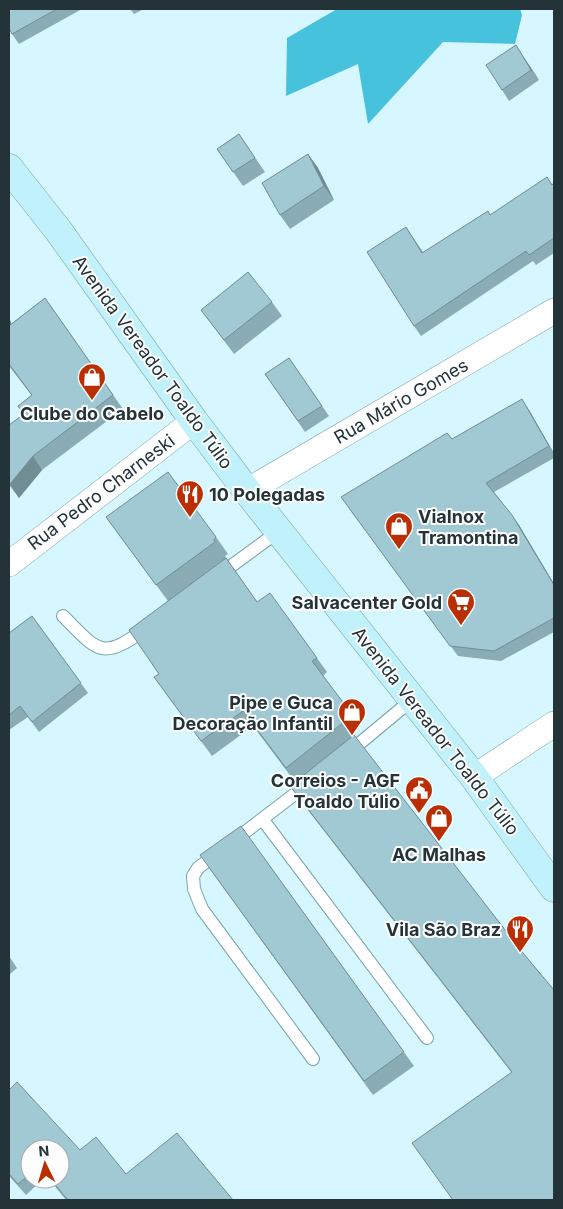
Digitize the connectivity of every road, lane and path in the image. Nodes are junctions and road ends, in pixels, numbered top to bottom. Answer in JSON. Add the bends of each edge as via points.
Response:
{"nodes":[{"id":1,"x":9,"y":168,"type":"edge"},
{"id":2,"x":554,"y":311,"type":"edge"},
{"id":3,"x":194,"y":421,"type":"junction"},
{"id":4,"x":247,"y":491,"type":"junction"},
{"id":5,"x":279,"y":531,"type":"junction"},
{"id":6,"x":9,"y":564,"type":"edge"},
{"id":7,"x":207,"y":584,"type":"edge"},
{"id":8,"x":63,"y":616,"type":"dead end"},
{"id":9,"x":158,"y":619,"type":"edge"},
{"id":10,"x":413,"y":699,"type":"junction"},
{"id":11,"x":554,"y":724,"type":"edge"},
{"id":12,"x":340,"y":759,"type":"edge"},
{"id":13,"x":317,"y":777,"type":"edge"},
{"id":14,"x":474,"y":777,"type":"junction"},
{"id":15,"x":264,"y":820,"type":"junction"},
{"id":16,"x":554,"y":888,"type":"edge"},
{"id":17,"x":427,"y":1038,"type":"dead end"},
{"id":18,"x":314,"y":1059,"type":"dead end"}],
"edges":[{"from":1,"to":3,"type":"main road","name":"Avenida Vereador Toaldo Túlio","via":[[58,230]]},
{"from":2,"to":4,"type":"street","name":"Rua Mário Gomes"},
{"from":3,"to":4,"type":"main road","name":"Avenida Vereador Toaldo Túlio"},
{"from":3,"to":6,"type":"street","name":"Rua Pedro Charneski"},
{"from":4,"to":5,"type":"main road","name":"Avenida Vereador Toaldo Túlio"},
{"from":5,"to":7,"type":"lane"},
{"from":5,"to":10,"type":"main road","name":"Avenida Vereador Toaldo Túlio"},
{"from":8,"to":9,"type":"lane","via":[[94,647],[110,649],[126,643]]},
{"from":10,"to":12,"type":"lane"},
{"from":10,"to":14,"type":"main road","name":"Avenida Vereador Toaldo Túlio"},
{"from":11,"to":14,"type":"street"},
{"from":13,"to":15,"type":"lane"},
{"from":14,"to":16,"type":"main road","name":"Avenida Vereador Toaldo Túlio"},
{"from":15,"to":17,"type":"lane"},
{"from":15,"to":18,"type":"lane","via":[[198,868],[192,876],[194,889],[202,909]]}]}
